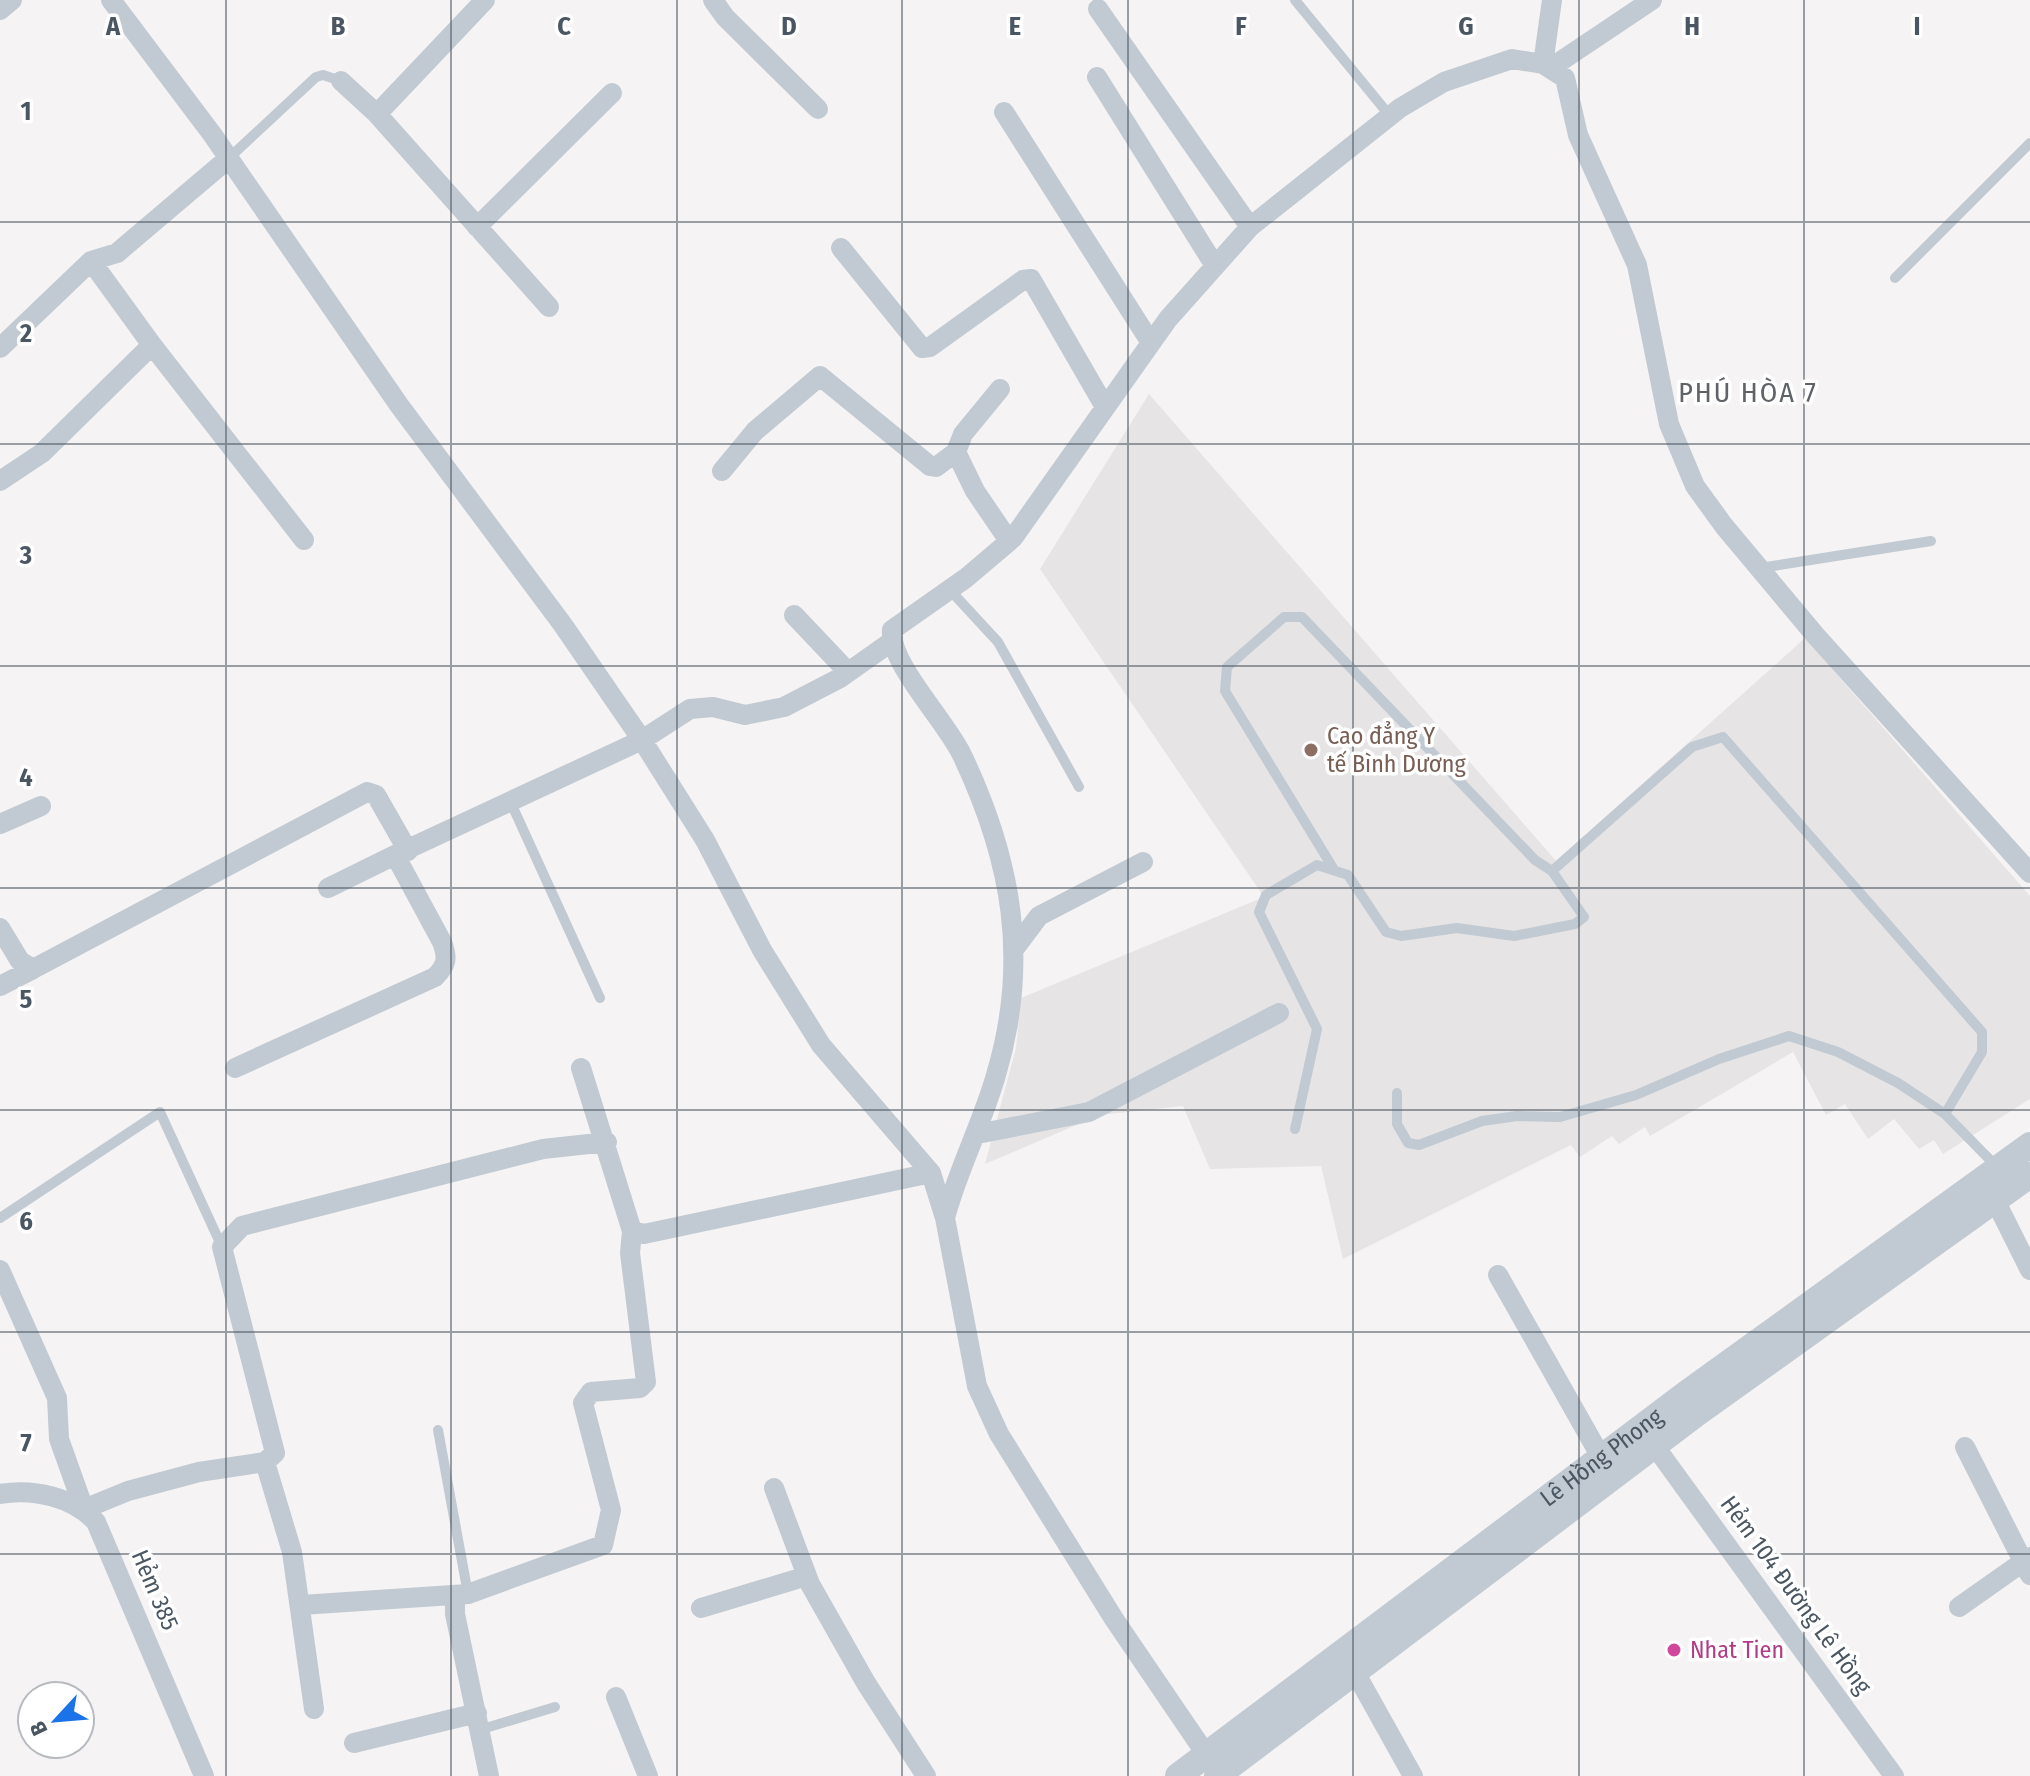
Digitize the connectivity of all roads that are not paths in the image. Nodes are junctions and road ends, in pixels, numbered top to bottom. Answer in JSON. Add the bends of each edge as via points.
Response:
{"nodes":[{"id":1,"x":12,"y":0,"type":"edge"},
{"id":2,"x":111,"y":0,"type":"edge"},
{"id":3,"x":485,"y":0,"type":"edge"},
{"id":4,"x":713,"y":0,"type":"edge"},
{"id":5,"x":1295,"y":0,"type":"edge"},
{"id":6,"x":1552,"y":0,"type":"edge"},
{"id":7,"x":1652,"y":0,"type":"edge"},
{"id":8,"x":1098,"y":9,"type":"dead end"},
{"id":9,"x":0,"y":10,"type":"edge"},
{"id":10,"x":1547,"y":66,"type":"junction"},
{"id":11,"x":1097,"y":77,"type":"dead end"},
{"id":12,"x":341,"y":81,"type":"joint"},
{"id":13,"x":612,"y":93,"type":"dead end"},
{"id":14,"x":818,"y":109,"type":"dead end"},
{"id":15,"x":1004,"y":112,"type":"dead end"},
{"id":16,"x":377,"y":114,"type":"junction"},
{"id":17,"x":1390,"y":116,"type":"junction"},
{"id":18,"x":2030,"y":143,"type":"edge"},
{"id":19,"x":229,"y":158,"type":"junction"},
{"id":20,"x":477,"y":227,"type":"junction"},
{"id":21,"x":1250,"y":227,"type":"junction"},
{"id":22,"x":841,"y":248,"type":"dead end"},
{"id":23,"x":91,"y":261,"type":"junction"},
{"id":24,"x":1215,"y":266,"type":"junction"},
{"id":25,"x":1895,"y":278,"type":"dead end"},
{"id":26,"x":549,"y":307,"type":"dead end"},
{"id":27,"x":1151,"y":343,"type":"junction"},
{"id":28,"x":152,"y":345,"type":"junction"},
{"id":29,"x":0,"y":348,"type":"edge"},
{"id":30,"x":1000,"y":389,"type":"dead end"},
{"id":31,"x":1105,"y":407,"type":"junction"},
{"id":32,"x":956,"y":452,"type":"junction"},
{"id":33,"x":722,"y":471,"type":"dead end"},
{"id":34,"x":0,"y":481,"type":"edge"},
{"id":35,"x":304,"y":540,"type":"dead end"},
{"id":36,"x":1009,"y":541,"type":"junction"},
{"id":37,"x":1931,"y":541,"type":"dead end"},
{"id":38,"x":1760,"y":568,"type":"junction"},
{"id":39,"x":949,"y":589,"type":"junction"},
{"id":40,"x":794,"y":615,"type":"dead end"},
{"id":41,"x":891,"y":642,"type":"junction"},
{"id":42,"x":848,"y":672,"type":"junction"},
{"id":43,"x":642,"y":740,"type":"junction"},
{"id":44,"x":1079,"y":787,"type":"dead end"},
{"id":45,"x":511,"y":803,"type":"junction"},
{"id":46,"x":41,"y":806,"type":"dead end"},
{"id":47,"x":0,"y":824,"type":"edge"},
{"id":48,"x":402,"y":853,"type":"junction"},
{"id":49,"x":1143,"y":862,"type":"dead end"},
{"id":50,"x":1333,"y":868,"type":"junction"},
{"id":51,"x":1552,"y":871,"type":"junction"},
{"id":52,"x":2030,"y":873,"type":"edge"},
{"id":53,"x":328,"y":888,"type":"dead end"},
{"id":54,"x":0,"y":928,"type":"edge"},
{"id":55,"x":1015,"y":948,"type":"junction"},
{"id":56,"x":33,"y":969,"type":"junction"},
{"id":57,"x":0,"y":986,"type":"edge"},
{"id":58,"x":600,"y":998,"type":"dead end"},
{"id":59,"x":1279,"y":1013,"type":"dead end"},
{"id":60,"x":235,"y":1068,"type":"dead end"},
{"id":61,"x":581,"y":1068,"type":"dead end"},
{"id":62,"x":1397,"y":1093,"type":"dead end"},
{"id":63,"x":1945,"y":1114,"type":"junction"},
{"id":64,"x":1295,"y":1129,"type":"dead end"},
{"id":65,"x":977,"y":1134,"type":"junction"},
{"id":66,"x":607,"y":1142,"type":"junction"},
{"id":67,"x":2030,"y":1145,"type":"edge"},
{"id":68,"x":1998,"y":1168,"type":"junction"},
{"id":69,"x":931,"y":1173,"type":"junction"},
{"id":70,"x":2030,"y":1175,"type":"edge"},
{"id":71,"x":1995,"y":1200,"type":"junction"},
{"id":72,"x":0,"y":1218,"type":"edge"},
{"id":73,"x":945,"y":1218,"type":"junction"},
{"id":74,"x":632,"y":1231,"type":"junction"},
{"id":75,"x":222,"y":1247,"type":"junction"},
{"id":76,"x":0,"y":1270,"type":"edge"},
{"id":77,"x":2030,"y":1270,"type":"edge"},
{"id":78,"x":1498,"y":1275,"type":"dead end"},
{"id":79,"x":438,"y":1430,"type":"dead end"},
{"id":80,"x":1648,"y":1436,"type":"junction"},
{"id":81,"x":1965,"y":1447,"type":"dead end"},
{"id":82,"x":1601,"y":1457,"type":"junction"},
{"id":83,"x":265,"y":1462,"type":"junction"},
{"id":84,"x":774,"y":1488,"type":"dead end"},
{"id":85,"x":1,"y":1492,"type":"edge"},
{"id":86,"x":84,"y":1509,"type":"junction"},
{"id":87,"x":2028,"y":1565,"type":"edge"},
{"id":88,"x":807,"y":1576,"type":"junction"},
{"id":89,"x":462,"y":1594,"type":"junction"},
{"id":90,"x":301,"y":1605,"type":"junction"},
{"id":91,"x":1959,"y":1607,"type":"dead end"},
{"id":92,"x":701,"y":1608,"type":"dead end"},
{"id":93,"x":1355,"y":1672,"type":"junction"},
{"id":94,"x":616,"y":1697,"type":"dead end"},
{"id":95,"x":555,"y":1707,"type":"dead end"},
{"id":96,"x":314,"y":1709,"type":"dead end"},
{"id":97,"x":478,"y":1722,"type":"junction"},
{"id":98,"x":354,"y":1743,"type":"dead end"},
{"id":99,"x":1214,"y":1768,"type":"edge"},
{"id":100,"x":204,"y":1776,"type":"edge"},
{"id":101,"x":489,"y":1776,"type":"edge"},
{"id":102,"x":648,"y":1776,"type":"edge"},
{"id":103,"x":926,"y":1776,"type":"edge"},
{"id":104,"x":1178,"y":1776,"type":"edge"},
{"id":105,"x":1413,"y":1776,"type":"edge"},
{"id":106,"x":1894,"y":1776,"type":"edge"}],
"edges":[{"from":1,"to":9,"type":"street"},
{"from":2,"to":19,"type":"street"},
{"from":3,"to":16,"type":"street"},
{"from":4,"to":14,"type":"street"},
{"from":5,"to":17,"type":"lane"},
{"from":6,"to":10,"type":"street"},
{"from":7,"to":10,"type":"street"},
{"from":8,"to":21,"type":"street"},
{"from":10,"to":17,"type":"street","via":[[1512,59],[1487,66],[1444,82]]},
{"from":10,"to":38,"type":"street","via":[[1565,78],[1578,135],[1637,265],[1669,424],[1682,462],[1708,506]]},
{"from":11,"to":24,"type":"street"},
{"from":12,"to":16,"type":"street"},
{"from":12,"to":19,"type":"lane","via":[[316,77]]},
{"from":13,"to":20,"type":"street"},
{"from":15,"to":27,"type":"street"},
{"from":16,"to":20,"type":"street"},
{"from":17,"to":21,"type":"street"},
{"from":18,"to":25,"type":"lane"},
{"from":19,"to":23,"type":"street","via":[[117,253]]},
{"from":19,"to":43,"type":"street","via":[[399,405]]},
{"from":20,"to":26,"type":"street"},
{"from":21,"to":24,"type":"street"},
{"from":22,"to":31,"type":"street","via":[[922,348],[1031,279]]},
{"from":23,"to":28,"type":"street"},
{"from":23,"to":29,"type":"street"},
{"from":24,"to":27,"type":"street"},
{"from":27,"to":31,"type":"street"},
{"from":28,"to":34,"type":"street","via":[[42,453]]},
{"from":28,"to":35,"type":"street"},
{"from":30,"to":32,"type":"street","via":[[963,434]]},
{"from":31,"to":36,"type":"street"},
{"from":32,"to":33,"type":"street","via":[[930,466],[820,376],[755,431]]},
{"from":32,"to":36,"type":"street"},
{"from":36,"to":39,"type":"street"},
{"from":37,"to":38,"type":"lane"},
{"from":38,"to":52,"type":"street"},
{"from":39,"to":41,"type":"street","via":[[892,630]]},
{"from":39,"to":44,"type":"lane","via":[[998,642]]},
{"from":40,"to":42,"type":"street"},
{"from":41,"to":42,"type":"street"},
{"from":41,"to":55,"type":"street","via":[[953,737],[992,820],[1015,925]]},
{"from":42,"to":43,"type":"street","via":[[784,707],[745,715],[713,707],[690,709]]},
{"from":43,"to":45,"type":"street"},
{"from":43,"to":69,"type":"street","via":[[821,1045]]},
{"from":45,"to":48,"type":"street"},
{"from":45,"to":58,"type":"lane"},
{"from":46,"to":47,"type":"street"},
{"from":48,"to":53,"type":"street"},
{"from":48,"to":56,"type":"street","via":[[376,795],[364,792]]},
{"from":48,"to":60,"type":"street","via":[[442,942],[446,967],[435,977]]},
{"from":49,"to":55,"type":"street","via":[[1039,916]]},
{"from":50,"to":51,"type":"lane","via":[[1348,875],[1386,932],[1401,936],[1457,928],[1514,936],[1575,924],[1584,917]]},
{"from":50,"to":51,"type":"lane","via":[[1225,691],[1227,667],[1284,617],[1302,617],[1535,860]]},
{"from":50,"to":64,"type":"lane","via":[[1317,865],[1266,895],[1259,912],[1317,1029]]},
{"from":51,"to":63,"type":"lane","via":[[1692,747],[1723,737],[1982,1032],[1982,1052]]},
{"from":54,"to":56,"type":"street","via":[[20,961]]},
{"from":55,"to":65,"type":"street","via":[[997,1074]]},
{"from":56,"to":57,"type":"street"},
{"from":59,"to":65,"type":"street","via":[[1089,1112]]},
{"from":61,"to":66,"type":"street"},
{"from":62,"to":63,"type":"lane","via":[[1397,1124],[1408,1143],[1419,1145],[1482,1121],[1560,1117],[1636,1095],[1789,1036],[1838,1052]]},
{"from":63,"to":68,"type":"lane"},
{"from":65,"to":73,"type":"street","via":[[955,1180]]},
{"from":66,"to":74,"type":"street"},
{"from":66,"to":75,"type":"street","via":[[543,1149],[242,1226]]},
{"from":67,"to":68,"type":"street","name":"Lê Hồng Phong"},
{"from":68,"to":80,"type":"street","name":"Lê Hồng Phong"},
{"from":69,"to":73,"type":"street"},
{"from":69,"to":74,"type":"street","via":[[644,1234]]},
{"from":70,"to":71,"type":"street","name":"Lê Hồng Phong"},
{"from":71,"to":77,"type":"street"},
{"from":71,"to":80,"type":"street","name":"Lê Hồng Phong"},
{"from":72,"to":75,"type":"lane","via":[[160,1112]]},
{"from":73,"to":99,"type":"street","via":[[977,1386],[999,1434]]},
{"from":74,"to":89,"type":"street","via":[[630,1253],[646,1382],[640,1388],[591,1392],[583,1403],[611,1510],[603,1545]]},
{"from":75,"to":83,"type":"street","via":[[275,1453]]},
{"from":76,"to":86,"type":"street","name":"Hẻm 385","via":[[57,1398],[59,1439]]},
{"from":78,"to":82,"type":"street"},
{"from":79,"to":89,"type":"lane"},
{"from":80,"to":82,"type":"street","name":"Lê Hồng Phong"},
{"from":80,"to":93,"type":"street","name":"Lê Hồng Phong"},
{"from":80,"to":106,"type":"street","name":"Hẻm 104 Đường Lê Hồng"},
{"from":81,"to":87,"type":"street"},
{"from":82,"to":99,"type":"street","name":"Lê Hồng Phong"},
{"from":83,"to":86,"type":"street","via":[[170,1480]]},
{"from":83,"to":90,"type":"street","via":[[292,1552]]},
{"from":84,"to":88,"type":"street"},
{"from":85,"to":86,"type":"street","via":[[42,1495]]},
{"from":86,"to":100,"type":"street","name":"Hẻm 385","via":[[107,1543]]},
{"from":87,"to":91,"type":"street"},
{"from":88,"to":92,"type":"street"},
{"from":88,"to":103,"type":"street","via":[[866,1683]]},
{"from":89,"to":90,"type":"street"},
{"from":89,"to":97,"type":"street","via":[[455,1614]]},
{"from":90,"to":96,"type":"street"},
{"from":93,"to":99,"type":"street","name":"Lê Hồng Phong"},
{"from":93,"to":105,"type":"street"},
{"from":94,"to":102,"type":"street"},
{"from":95,"to":97,"type":"lane"},
{"from":97,"to":98,"type":"street"},
{"from":97,"to":101,"type":"street"},
{"from":99,"to":104,"type":"street","name":"Lê Hồng Phong"}]}
